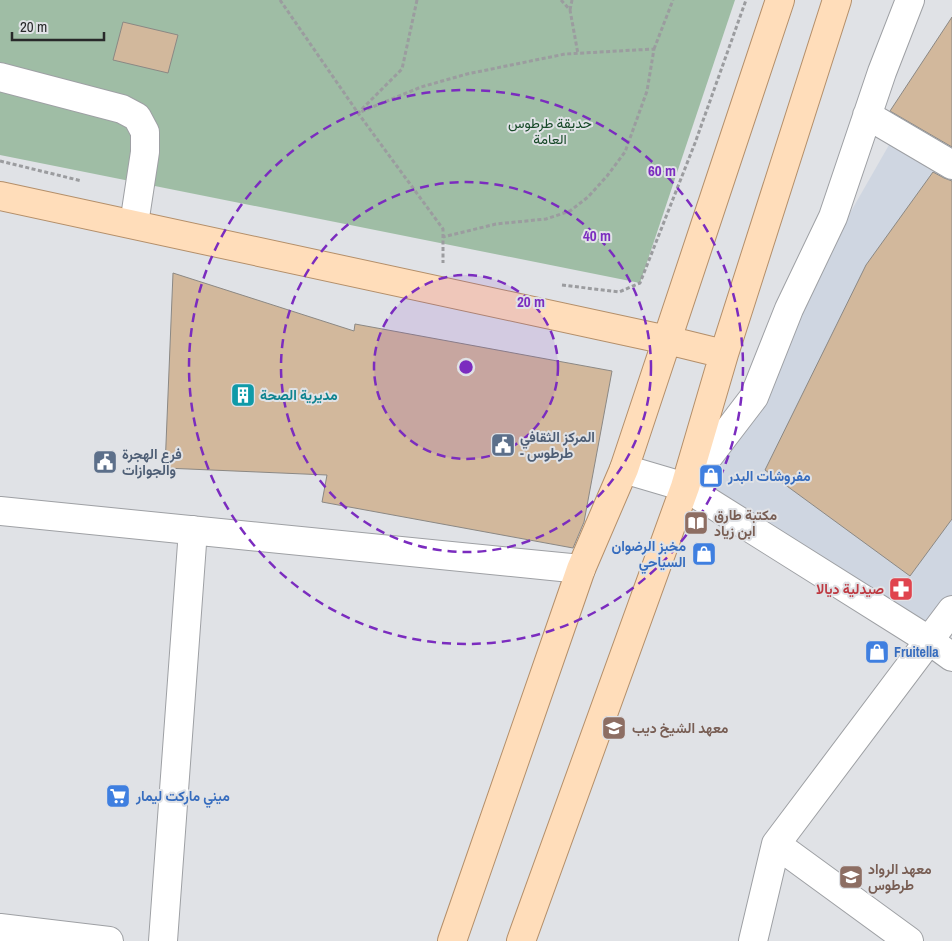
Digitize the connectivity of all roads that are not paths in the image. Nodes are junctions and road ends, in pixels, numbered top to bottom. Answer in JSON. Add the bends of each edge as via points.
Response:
{"nodes":[{"id":1,"x":780,"y":0,"type":"edge"},
{"id":2,"x":836,"y":0,"type":"edge"},
{"id":3,"x":910,"y":0,"type":"edge"},
{"id":4,"x":0,"y":78,"type":"edge"},
{"id":5,"x":868,"y":115,"type":"junction"},
{"id":6,"x":952,"y":165,"type":"edge"},
{"id":7,"x":0,"y":196,"type":"edge"},
{"id":8,"x":134,"y":224,"type":"junction"},
{"id":9,"x":667,"y":340,"type":"junction"},
{"id":10,"x":724,"y":354,"type":"junction"},
{"id":11,"x":624,"y":468,"type":"junction"},
{"id":12,"x":685,"y":487,"type":"junction"},
{"id":13,"x":0,"y":511,"type":"edge"},
{"id":14,"x":193,"y":530,"type":"junction"},
{"id":15,"x":581,"y":569,"type":"junction"},
{"id":16,"x":952,"y":610,"type":"edge"},
{"id":17,"x":930,"y":641,"type":"junction"},
{"id":18,"x":952,"y":657,"type":"edge"},
{"id":19,"x":776,"y":844,"type":"junction"},
{"id":20,"x":0,"y":928,"type":"edge"},
{"id":21,"x":109,"y":941,"type":"edge"},
{"id":22,"x":163,"y":941,"type":"edge"},
{"id":23,"x":452,"y":941,"type":"edge"},
{"id":24,"x":521,"y":941,"type":"edge"},
{"id":25,"x":753,"y":941,"type":"edge"},
{"id":26,"x":909,"y":941,"type":"edge"}],
"edges":[{"from":1,"to":9,"type":"main road"},
{"from":2,"to":10,"type":"main road"},
{"from":3,"to":5,"type":"street"},
{"from":4,"to":8,"type":"street","via":[[122,109],[137,117],[145,132],[145,152]]},
{"from":5,"to":6,"type":"street"},
{"from":5,"to":12,"type":"street","via":[[833,217],[789,309],[754,397]]},
{"from":7,"to":8,"type":"main road"},
{"from":8,"to":9,"type":"main road"},
{"from":9,"to":10,"type":"main road"},
{"from":9,"to":11,"type":"main road"},
{"from":10,"to":12,"type":"main road"},
{"from":11,"to":12,"type":"street"},
{"from":11,"to":15,"type":"main road"},
{"from":12,"to":17,"type":"street"},
{"from":12,"to":24,"type":"main road"},
{"from":13,"to":14,"type":"street"},
{"from":14,"to":15,"type":"street"},
{"from":14,"to":22,"type":"street"},
{"from":15,"to":23,"type":"main road"},
{"from":16,"to":17,"type":"street"},
{"from":17,"to":18,"type":"street"},
{"from":17,"to":19,"type":"street"},
{"from":19,"to":25,"type":"street"},
{"from":19,"to":26,"type":"street"},
{"from":20,"to":21,"type":"street"}]}
